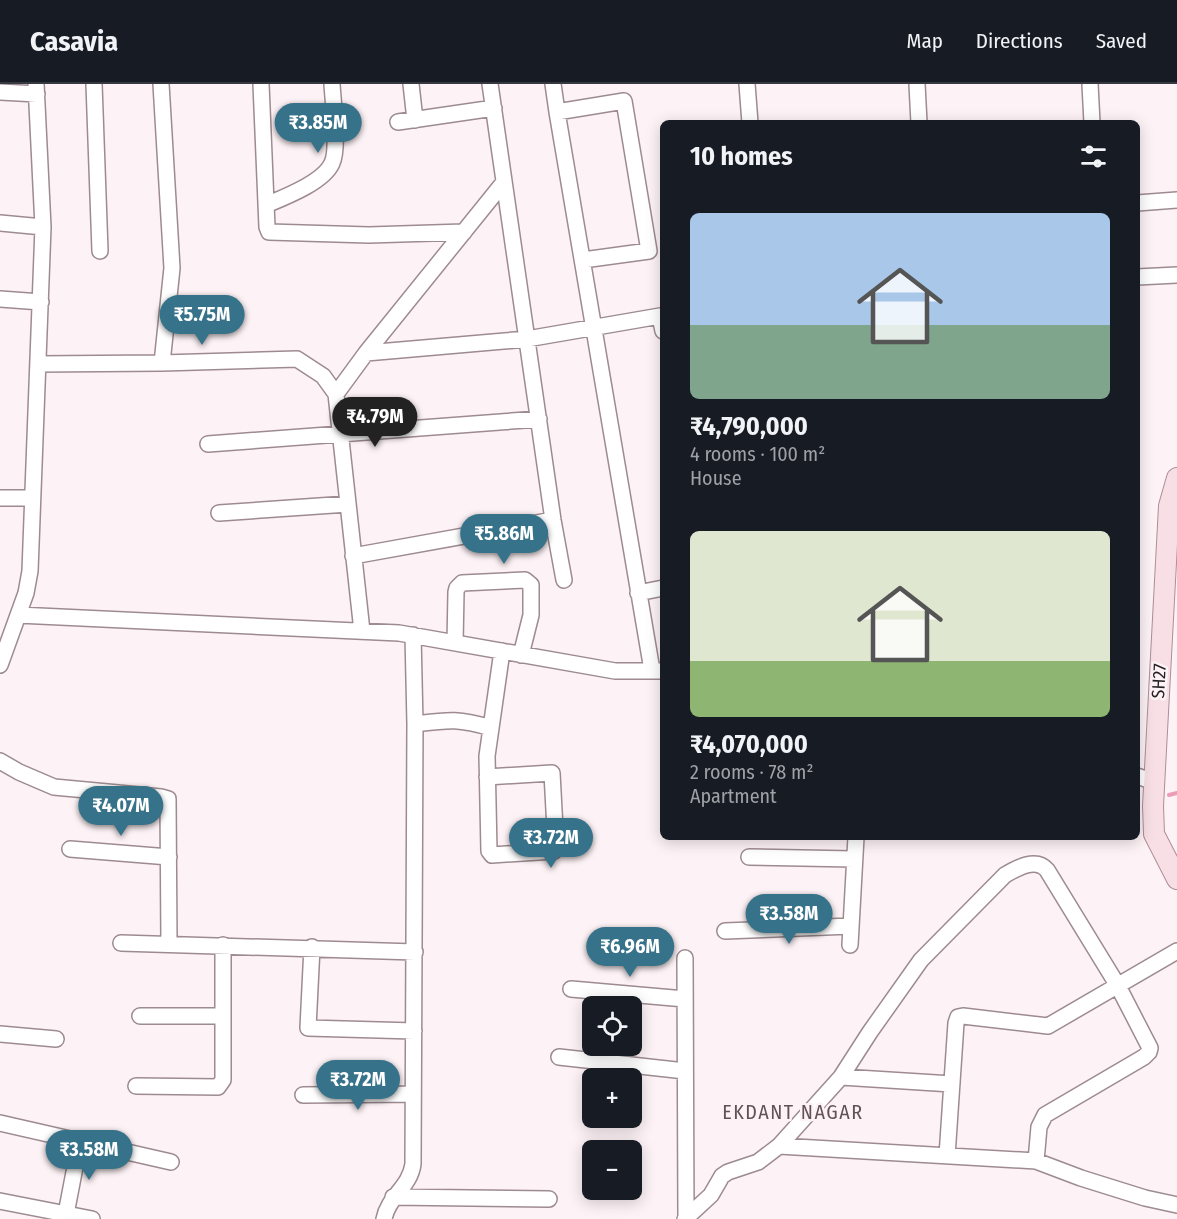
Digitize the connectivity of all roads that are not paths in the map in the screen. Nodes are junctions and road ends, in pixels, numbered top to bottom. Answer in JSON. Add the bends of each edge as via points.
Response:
{"nodes":[{"id":1,"x":94,"y":84,"type":"edge"},
{"id":2,"x":161,"y":84,"type":"edge"},
{"id":3,"x":261,"y":84,"type":"edge"},
{"id":4,"x":332,"y":84,"type":"edge"},
{"id":5,"x":411,"y":84,"type":"edge"},
{"id":6,"x":490,"y":84,"type":"edge"},
{"id":7,"x":554,"y":84,"type":"edge"},
{"id":8,"x":747,"y":84,"type":"edge"},
{"id":9,"x":917,"y":84,"type":"edge"},
{"id":10,"x":1090,"y":84,"type":"edge"},
{"id":11,"x":37,"y":89,"type":"edge"},
{"id":12,"x":0,"y":92,"type":"edge"},
{"id":13,"x":494,"y":108,"type":"junction"},
{"id":14,"x":556,"y":112,"type":"junction"},
{"id":15,"x":415,"y":120,"type":"junction"},
{"id":16,"x":750,"y":120,"type":"edge"},
{"id":17,"x":919,"y":120,"type":"edge"},
{"id":18,"x":1092,"y":120,"type":"edge"},
{"id":19,"x":398,"y":122,"type":"dead end"},
{"id":20,"x":504,"y":182,"type":"junction"},
{"id":21,"x":1177,"y":200,"type":"edge"},
{"id":22,"x":1140,"y":203,"type":"edge"},
{"id":23,"x":266,"y":205,"type":"junction"},
{"id":24,"x":0,"y":223,"type":"edge"},
{"id":25,"x":43,"y":227,"type":"junction"},
{"id":26,"x":464,"y":232,"type":"junction"},
{"id":27,"x":100,"y":251,"type":"dead end"},
{"id":28,"x":583,"y":260,"type":"junction"},
{"id":29,"x":1177,"y":275,"type":"edge"},
{"id":30,"x":1140,"y":277,"type":"edge"},
{"id":31,"x":0,"y":299,"type":"edge"},
{"id":32,"x":41,"y":302,"type":"junction"},
{"id":33,"x":660,"y":316,"type":"edge"},
{"id":34,"x":595,"y":329,"type":"junction"},
{"id":35,"x":527,"y":339,"type":"junction"},
{"id":36,"x":366,"y":353,"type":"junction"},
{"id":37,"x":162,"y":363,"type":"junction"},
{"id":38,"x":38,"y":364,"type":"junction"},
{"id":39,"x":336,"y":394,"type":"junction"},
{"id":40,"x":539,"y":419,"type":"junction"},
{"id":41,"x":340,"y":434,"type":"junction"},
{"id":42,"x":208,"y":444,"type":"dead end"},
{"id":43,"x":1177,"y":478,"type":"edge"},
{"id":44,"x":0,"y":498,"type":"edge"},
{"id":45,"x":32,"y":498,"type":"junction"},
{"id":46,"x":348,"y":504,"type":"junction"},
{"id":47,"x":219,"y":513,"type":"dead end"},
{"id":48,"x":553,"y":520,"type":"junction"},
{"id":49,"x":353,"y":556,"type":"junction"},
{"id":50,"x":564,"y":580,"type":"dead end"},
{"id":51,"x":660,"y":589,"type":"edge"},
{"id":52,"x":638,"y":593,"type":"junction"},
{"id":53,"x":18,"y":615,"type":"junction"},
{"id":54,"x":362,"y":631,"type":"junction"},
{"id":55,"x":413,"y":636,"type":"junction"},
{"id":56,"x":5,"y":638,"type":"edge"},
{"id":57,"x":455,"y":643,"type":"junction"},
{"id":58,"x":502,"y":651,"type":"junction"},
{"id":59,"x":521,"y":654,"type":"junction"},
{"id":60,"x":0,"y":665,"type":"edge"},
{"id":61,"x":658,"y":670,"type":"edge"},
{"id":62,"x":415,"y":724,"type":"junction"},
{"id":63,"x":491,"y":728,"type":"junction"},
{"id":64,"x":0,"y":760,"type":"edge"},
{"id":65,"x":487,"y":777,"type":"junction"},
{"id":66,"x":1145,"y":779,"type":"edge"},
{"id":67,"x":856,"y":840,"type":"edge"},
{"id":68,"x":70,"y":849,"type":"dead end"},
{"id":69,"x":749,"y":857,"type":"dead end"},
{"id":70,"x":169,"y":858,"type":"junction"},
{"id":71,"x":854,"y":858,"type":"junction"},
{"id":72,"x":1177,"y":879,"type":"edge"},
{"id":73,"x":851,"y":926,"type":"junction"},
{"id":74,"x":725,"y":931,"type":"dead end"},
{"id":75,"x":121,"y":943,"type":"dead end"},
{"id":76,"x":169,"y":944,"type":"junction"},
{"id":77,"x":223,"y":945,"type":"junction"},
{"id":78,"x":850,"y":945,"type":"dead end"},
{"id":79,"x":312,"y":947,"type":"junction"},
{"id":80,"x":1177,"y":951,"type":"edge"},
{"id":81,"x":415,"y":952,"type":"junction"},
{"id":82,"x":685,"y":958,"type":"dead end"},
{"id":83,"x":1118,"y":986,"type":"junction"},
{"id":84,"x":571,"y":989,"type":"dead end"},
{"id":85,"x":685,"y":999,"type":"junction"},
{"id":86,"x":140,"y":1016,"type":"dead end"},
{"id":87,"x":223,"y":1016,"type":"junction"},
{"id":88,"x":414,"y":1031,"type":"junction"},
{"id":89,"x":0,"y":1034,"type":"edge"},
{"id":90,"x":56,"y":1039,"type":"dead end"},
{"id":91,"x":559,"y":1057,"type":"dead end"},
{"id":92,"x":685,"y":1071,"type":"junction"},
{"id":93,"x":841,"y":1077,"type":"junction"},
{"id":94,"x":952,"y":1084,"type":"junction"},
{"id":95,"x":136,"y":1086,"type":"dead end"},
{"id":96,"x":413,"y":1094,"type":"junction"},
{"id":97,"x":303,"y":1095,"type":"dead end"},
{"id":98,"x":0,"y":1124,"type":"edge"},
{"id":99,"x":80,"y":1141,"type":"junction"},
{"id":100,"x":779,"y":1146,"type":"junction"},
{"id":101,"x":948,"y":1156,"type":"junction"},
{"id":102,"x":1036,"y":1161,"type":"junction"},
{"id":103,"x":171,"y":1162,"type":"dead end"},
{"id":104,"x":393,"y":1197,"type":"junction"},
{"id":105,"x":549,"y":1199,"type":"dead end"},
{"id":106,"x":0,"y":1201,"type":"edge"},
{"id":107,"x":1177,"y":1205,"type":"edge"},
{"id":108,"x":66,"y":1214,"type":"junction"},
{"id":109,"x":686,"y":1218,"type":"edge"},
{"id":110,"x":92,"y":1219,"type":"edge"},
{"id":111,"x":384,"y":1219,"type":"edge"}],
"edges":[{"from":1,"to":27,"type":"street"},
{"from":2,"to":37,"type":"street","via":[[172,256]]},
{"from":3,"to":23,"type":"street"},
{"from":4,"to":23,"type":"street","via":[[335,152],[331,166],[303,188]]},
{"from":5,"to":15,"type":"street"},
{"from":6,"to":13,"type":"street"},
{"from":7,"to":14,"type":"street"},
{"from":8,"to":16,"type":"street"},
{"from":9,"to":17,"type":"street"},
{"from":10,"to":18,"type":"street"},
{"from":11,"to":12,"type":"street"},
{"from":11,"to":25,"type":"street"},
{"from":13,"to":15,"type":"street"},
{"from":13,"to":20,"type":"street"},
{"from":14,"to":28,"type":"street"},
{"from":14,"to":28,"type":"street","via":[[624,100],[650,251]]},
{"from":15,"to":19,"type":"street"},
{"from":20,"to":26,"type":"street"},
{"from":20,"to":35,"type":"street"},
{"from":21,"to":22,"type":"street"},
{"from":23,"to":26,"type":"street","via":[[267,230],[274,234]]},
{"from":24,"to":25,"type":"street"},
{"from":25,"to":32,"type":"street"},
{"from":26,"to":36,"type":"street"},
{"from":28,"to":34,"type":"street"},
{"from":29,"to":30,"type":"street"},
{"from":31,"to":32,"type":"street"},
{"from":32,"to":38,"type":"street"},
{"from":33,"to":34,"type":"street"},
{"from":34,"to":35,"type":"street"},
{"from":34,"to":52,"type":"street"},
{"from":35,"to":36,"type":"street"},
{"from":35,"to":40,"type":"street"},
{"from":36,"to":39,"type":"street"},
{"from":37,"to":38,"type":"street"},
{"from":37,"to":39,"type":"street","via":[[297,359],[323,376]]},
{"from":38,"to":45,"type":"street"},
{"from":39,"to":41,"type":"street"},
{"from":40,"to":41,"type":"street"},
{"from":40,"to":48,"type":"street"},
{"from":41,"to":42,"type":"street"},
{"from":41,"to":46,"type":"street"},
{"from":43,"to":66,"type":"main road","name":"SH27","number":"SH27","via":[[1169,506]]},
{"from":44,"to":45,"type":"street"},
{"from":45,"to":53,"type":"street","via":[[30,570]]},
{"from":46,"to":47,"type":"street"},
{"from":46,"to":49,"type":"street"},
{"from":48,"to":49,"type":"street"},
{"from":48,"to":50,"type":"street"},
{"from":49,"to":54,"type":"street"},
{"from":51,"to":52,"type":"street"},
{"from":52,"to":61,"type":"street"},
{"from":53,"to":54,"type":"street"},
{"from":53,"to":56,"type":"street"},
{"from":54,"to":55,"type":"street"},
{"from":55,"to":57,"type":"street"},
{"from":55,"to":62,"type":"street"},
{"from":56,"to":60,"type":"street"},
{"from":57,"to":58,"type":"street"},
{"from":57,"to":59,"type":"street","via":[[459,585],[525,580],[531,585],[531,608]]},
{"from":58,"to":59,"type":"street"},
{"from":58,"to":63,"type":"street"},
{"from":59,"to":61,"type":"street","via":[[615,671]]},
{"from":62,"to":63,"type":"street","via":[[465,720]]},
{"from":62,"to":81,"type":"street"},
{"from":63,"to":65,"type":"street"},
{"from":64,"to":70,"type":"street","via":[[54,786],[165,797],[169,803]]},
{"from":65,"to":65,"type":"street","via":[[490,853],[554,851],[552,773]]},
{"from":66,"to":72,"type":"main road","name":"SH27","number":"SH27","via":[[1154,834]]},
{"from":67,"to":71,"type":"street"},
{"from":68,"to":70,"type":"street"},
{"from":69,"to":71,"type":"street"},
{"from":70,"to":76,"type":"street"},
{"from":71,"to":73,"type":"street"},
{"from":73,"to":74,"type":"street"},
{"from":73,"to":78,"type":"street"},
{"from":75,"to":76,"type":"street"},
{"from":76,"to":77,"type":"street"},
{"from":77,"to":79,"type":"street"},
{"from":77,"to":87,"type":"street"},
{"from":79,"to":81,"type":"street"},
{"from":79,"to":88,"type":"street","via":[[308,1028]]},
{"from":80,"to":83,"type":"street"},
{"from":81,"to":88,"type":"street"},
{"from":82,"to":85,"type":"street"},
{"from":83,"to":93,"type":"street","via":[[1047,870],[1037,863],[1022,866],[1005,875],[921,960]]},
{"from":83,"to":94,"type":"street","via":[[1048,1026],[958,1017]]},
{"from":83,"to":102,"type":"street","via":[[1149,1042],[1149,1052],[1045,1115],[1039,1127]]},
{"from":84,"to":85,"type":"street"},
{"from":85,"to":92,"type":"street"},
{"from":86,"to":87,"type":"street"},
{"from":87,"to":95,"type":"street","via":[[221,1085]]},
{"from":88,"to":96,"type":"street"},
{"from":89,"to":90,"type":"street"},
{"from":91,"to":92,"type":"street"},
{"from":92,"to":109,"type":"street"},
{"from":93,"to":94,"type":"street"},
{"from":93,"to":100,"type":"street"},
{"from":94,"to":101,"type":"street"},
{"from":96,"to":97,"type":"street"},
{"from":96,"to":104,"type":"street","via":[[412,1175]]},
{"from":98,"to":99,"type":"street"},
{"from":99,"to":103,"type":"street"},
{"from":99,"to":108,"type":"street"},
{"from":100,"to":101,"type":"street"},
{"from":100,"to":109,"type":"street","via":[[758,1162],[722,1176],[711,1196]]},
{"from":101,"to":102,"type":"street"},
{"from":102,"to":107,"type":"street","via":[[1081,1179]]},
{"from":104,"to":105,"type":"street"},
{"from":104,"to":111,"type":"street"},
{"from":106,"to":108,"type":"street"},
{"from":108,"to":110,"type":"street"}]}
